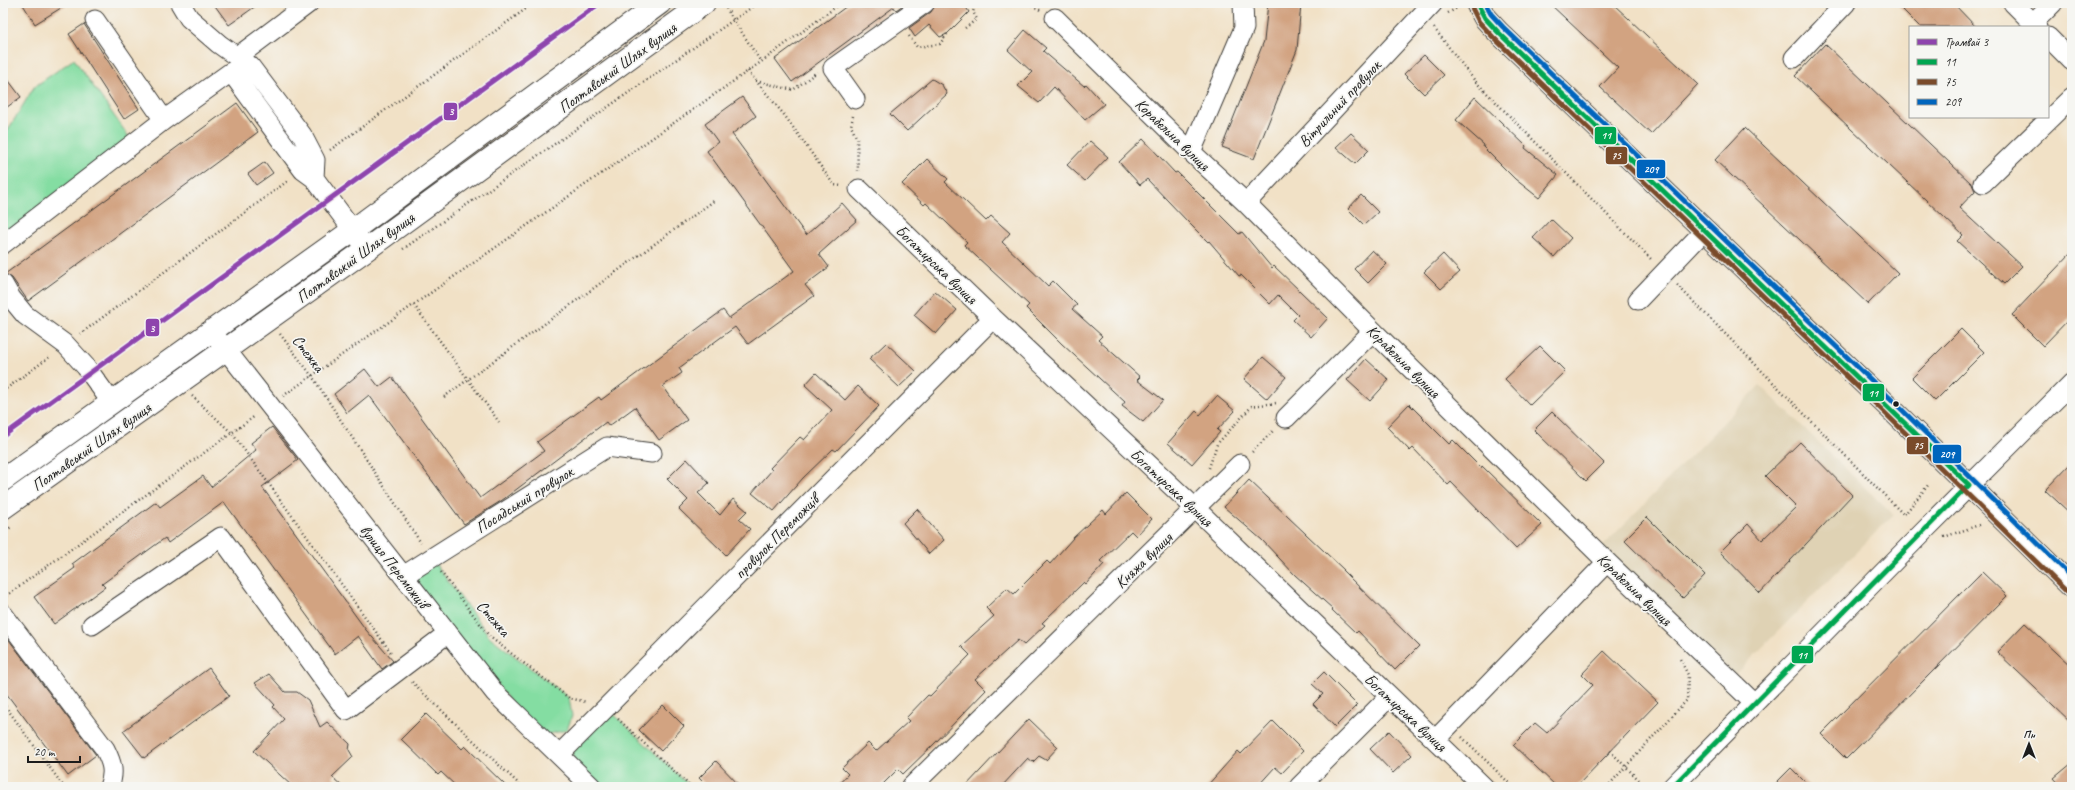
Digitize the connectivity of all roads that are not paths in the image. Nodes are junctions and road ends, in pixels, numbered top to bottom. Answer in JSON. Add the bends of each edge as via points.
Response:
{"nodes":[{"id":1,"x":180,"y":3,"type":"edge"},
{"id":2,"x":309,"y":3,"type":"edge"},
{"id":3,"x":660,"y":3,"type":"edge"},
{"id":4,"x":925,"y":3,"type":"edge"},
{"id":5,"x":1243,"y":3,"type":"edge"},
{"id":6,"x":1433,"y":3,"type":"edge"},
{"id":7,"x":1477,"y":3,"type":"edge"},
{"id":8,"x":1846,"y":3,"type":"edge"},
{"id":9,"x":2013,"y":3,"type":"edge"},
{"id":10,"x":2053,"y":3,"type":"edge"},
{"id":11,"x":703,"y":5,"type":"edge"},
{"id":12,"x":1054,"y":18,"type":"dead end"},
{"id":13,"x":95,"y":20,"type":"dead end"},
{"id":14,"x":2035,"y":25,"type":"edge"},
{"id":15,"x":2049,"y":38,"type":"edge"},
{"id":16,"x":237,"y":57,"type":"junction"},
{"id":17,"x":1794,"y":58,"type":"dead end"},
{"id":18,"x":2072,"y":61,"type":"edge"},
{"id":19,"x":2072,"y":97,"type":"edge"},
{"id":20,"x":855,"y":99,"type":"dead end"},
{"id":21,"x":164,"y":120,"type":"junction"},
{"id":22,"x":1191,"y":152,"type":"junction"},
{"id":23,"x":311,"y":169,"type":"junction"},
{"id":24,"x":1983,"y":183,"type":"dead end"},
{"id":25,"x":859,"y":189,"type":"road end"},
{"id":26,"x":1246,"y":203,"type":"junction"},
{"id":27,"x":353,"y":230,"type":"junction"},
{"id":28,"x":1704,"y":231,"type":"junction"},
{"id":29,"x":6,"y":236,"type":"edge"},
{"id":30,"x":367,"y":249,"type":"junction"},
{"id":31,"x":3,"y":284,"type":"edge"},
{"id":32,"x":1638,"y":300,"type":"dead end"},
{"id":33,"x":993,"y":318,"type":"junction"},
{"id":34,"x":212,"y":331,"type":"junction"},
{"id":35,"x":1373,"y":331,"type":"junction"},
{"id":36,"x":226,"y":350,"type":"junction"},
{"id":37,"x":2072,"y":383,"type":"edge"},
{"id":38,"x":112,"y":403,"type":"junction"},
{"id":39,"x":1286,"y":418,"type":"road end"},
{"id":40,"x":652,"y":453,"type":"dead end"},
{"id":41,"x":1240,"y":464,"type":"road end"},
{"id":42,"x":3,"y":480,"type":"edge"},
{"id":43,"x":1969,"y":485,"type":"junction"},
{"id":44,"x":3,"y":508,"type":"edge"},
{"id":45,"x":1196,"y":509,"type":"junction"},
{"id":46,"x":1607,"y":562,"type":"junction"},
{"id":47,"x":403,"y":576,"type":"junction"},
{"id":48,"x":2072,"y":586,"type":"edge"},
{"id":49,"x":3,"y":614,"type":"edge"},
{"id":50,"x":92,"y":625,"type":"dead end"},
{"id":51,"x":448,"y":633,"type":"junction"},
{"id":52,"x":1389,"y":697,"type":"junction"},
{"id":53,"x":1754,"y":703,"type":"junction"},
{"id":54,"x":1436,"y":739,"type":"junction"},
{"id":55,"x":559,"y":755,"type":"junction"},
{"id":56,"x":109,"y":787,"type":"edge"},
{"id":57,"x":592,"y":787,"type":"edge"},
{"id":58,"x":911,"y":787,"type":"edge"},
{"id":59,"x":1299,"y":787,"type":"edge"},
{"id":60,"x":1484,"y":787,"type":"edge"},
{"id":61,"x":1672,"y":787,"type":"edge"}],
"edges":[{"from":1,"to":16,"type":"street","via":[[189,18]]},
{"from":2,"to":16,"type":"street"},
{"from":3,"to":27,"type":"main road","name":"Полтавський Шлях вулиця"},
{"from":4,"to":20,"type":"street","via":[[834,68]]},
{"from":5,"to":22,"type":"street","via":[[1244,28]]},
{"from":6,"to":26,"type":"street","name":"Вітрильний провулок"},
{"from":7,"to":28,"type":"main road","via":[[1498,32]]},
{"from":8,"to":17,"type":"street"},
{"from":9,"to":14,"type":"street"},
{"from":10,"to":14,"type":"street"},
{"from":11,"to":30,"type":"main road","name":"Полтавський Шлях вулиця"},
{"from":12,"to":22,"type":"street","name":"Корабельна вулиця"},
{"from":13,"to":21,"type":"street"},
{"from":15,"to":18,"type":"street"},
{"from":16,"to":23,"type":"street","via":[[250,66],[297,128]]},
{"from":19,"to":24,"type":"street"},
{"from":21,"to":23,"type":"street","via":[[231,72]]},
{"from":21,"to":29,"type":"street"},
{"from":22,"to":26,"type":"street","name":"Корабельна вулиця"},
{"from":23,"to":27,"type":"street"},
{"from":25,"to":33,"type":"street","name":"Богатирська вулиця"},
{"from":26,"to":35,"type":"street","name":"Корабельна вулиця"},
{"from":27,"to":30,"type":"street"},
{"from":27,"to":34,"type":"main road","name":"Полтавський Шлях вулиця"},
{"from":28,"to":32,"type":"street"},
{"from":28,"to":43,"type":"main road"},
{"from":30,"to":36,"type":"main road","name":"Полтавський Шлях вулиця"},
{"from":31,"to":38,"type":"street","via":[[25,315],[66,345],[91,373]]},
{"from":33,"to":45,"type":"street","name":"Богатирська вулиця"},
{"from":33,"to":55,"type":"street","name":"провулок Переможців"},
{"from":34,"to":36,"type":"street","name":"вулиця Переможців"},
{"from":34,"to":38,"type":"main road","name":"Полтавський Шлях вулиця"},
{"from":35,"to":39,"type":"street"},
{"from":35,"to":46,"type":"street","name":"Корабельна вулиця"},
{"from":36,"to":44,"type":"main road","name":"Полтавський Шлях вулиця"},
{"from":36,"to":47,"type":"street","name":"вулиця Переможців"},
{"from":37,"to":43,"type":"street"},
{"from":38,"to":42,"type":"main road","name":"Полтавський Шлях вулиця"},
{"from":40,"to":47,"type":"street","name":"Посадський провулок","via":[[607,447]]},
{"from":41,"to":45,"type":"street","name":"Княжа вулиця"},
{"from":43,"to":48,"type":"main road"},
{"from":43,"to":53,"type":"street"},
{"from":45,"to":52,"type":"street","name":"Богатирська вулиця"},
{"from":45,"to":58,"type":"street","name":"Княжа вулиця"},
{"from":46,"to":53,"type":"street","name":"Корабельна вулиця"},
{"from":46,"to":54,"type":"street"},
{"from":47,"to":51,"type":"street","name":"вулиця Переможців"},
{"from":49,"to":56,"type":"street","via":[[105,749],[112,764],[113,777]]},
{"from":50,"to":51,"type":"street","via":[[221,537],[346,710]]},
{"from":51,"to":55,"type":"street","name":"вулиця Переможців","via":[[495,693]]},
{"from":52,"to":54,"type":"street","name":"Богатирська вулиця"},
{"from":52,"to":59,"type":"street"},
{"from":53,"to":61,"type":"street"},
{"from":54,"to":60,"type":"street","name":"Богатирська вулиця"},
{"from":55,"to":57,"type":"street","name":"вулиця Переможців"}]}
